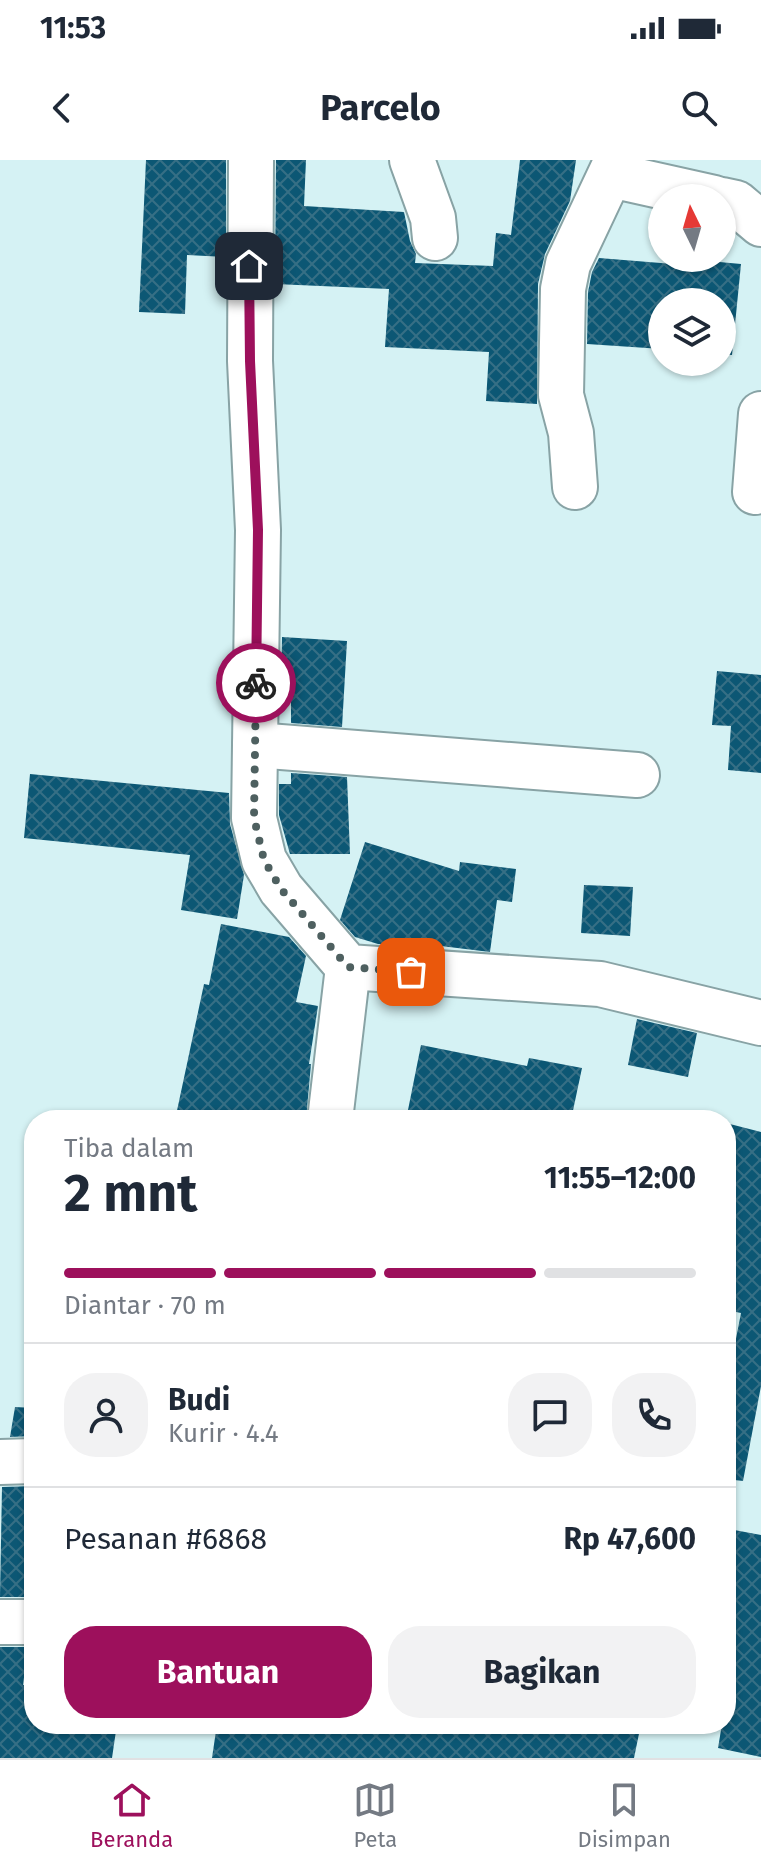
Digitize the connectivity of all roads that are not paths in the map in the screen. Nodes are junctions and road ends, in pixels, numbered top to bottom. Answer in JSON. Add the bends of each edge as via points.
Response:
{"nodes":[{"id":1,"x":251,"y":160,"type":"edge"},
{"id":2,"x":412,"y":160,"type":"edge"},
{"id":3,"x":614,"y":167,"type":"edge"},
{"id":4,"x":669,"y":184,"type":"edge"},
{"id":5,"x":736,"y":203,"type":"edge"},
{"id":6,"x":761,"y":224,"type":"edge"},
{"id":7,"x":435,"y":238,"type":"dead end"},
{"id":8,"x":761,"y":414,"type":"edge"},
{"id":9,"x":575,"y":487,"type":"dead end"},
{"id":10,"x":755,"y":492,"type":"dead end"},
{"id":11,"x":255,"y":745,"type":"junction"},
{"id":12,"x":637,"y":775,"type":"dead end"},
{"id":13,"x":348,"y":967,"type":"junction"},
{"id":14,"x":761,"y":1023,"type":"edge"},
{"id":15,"x":331,"y":1110,"type":"edge"},
{"id":16,"x":24,"y":1461,"type":"edge"},
{"id":17,"x":0,"y":1462,"type":"edge"},
{"id":18,"x":0,"y":1622,"type":"edge"},
{"id":19,"x":24,"y":1622,"type":"edge"}],
"edges":[{"from":1,"to":11,"type":"street","via":[[250,361],[258,530]]},
{"from":2,"to":7,"type":"street"},
{"from":3,"to":4,"type":"street"},
{"from":3,"to":9,"type":"street","via":[[568,264],[563,289],[561,395],[571,433]]},
{"from":5,"to":6,"type":"street"},
{"from":8,"to":10,"type":"street"},
{"from":11,"to":12,"type":"street"},
{"from":11,"to":13,"type":"street","via":[[254,818],[264,860],[281,889]]},
{"from":13,"to":14,"type":"street","via":[[600,984]]},
{"from":13,"to":15,"type":"street"},
{"from":16,"to":17,"type":"street"},
{"from":18,"to":19,"type":"street"}]}
